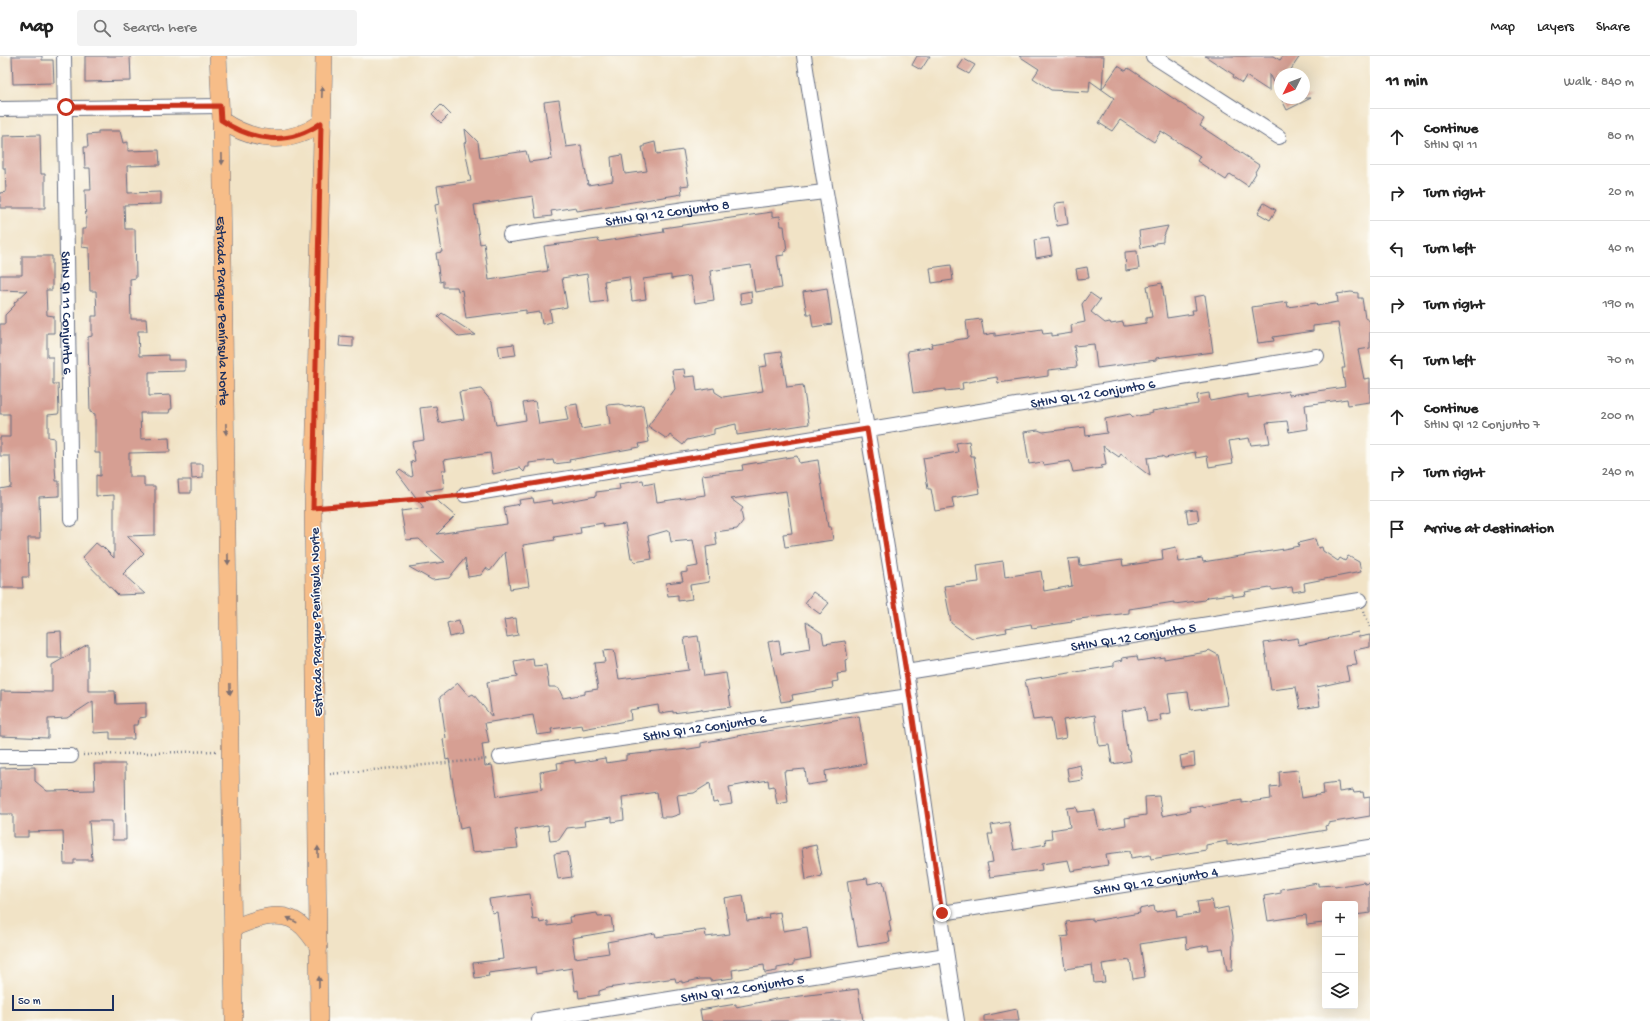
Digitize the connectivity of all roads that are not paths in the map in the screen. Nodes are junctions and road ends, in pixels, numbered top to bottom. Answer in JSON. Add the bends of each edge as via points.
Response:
{"nodes":[{"id":1,"x":64,"y":56,"type":"edge"},
{"id":2,"x":218,"y":56,"type":"edge"},
{"id":3,"x":324,"y":56,"type":"edge"},
{"id":4,"x":804,"y":56,"type":"edge"},
{"id":5,"x":1153,"y":56,"type":"edge"},
{"id":6,"x":66,"y":107,"type":"junction"},
{"id":7,"x":0,"y":109,"type":"edge"},
{"id":8,"x":221,"y":113,"type":"junction"},
{"id":9,"x":321,"y":123,"type":"junction"},
{"id":10,"x":1279,"y":137,"type":"dead end"},
{"id":11,"x":824,"y":192,"type":"junction"},
{"id":12,"x":510,"y":235,"type":"dead end"},
{"id":13,"x":1317,"y":356,"type":"dead end"},
{"id":14,"x":867,"y":429,"type":"junction"},
{"id":15,"x":465,"y":495,"type":"road end"},
{"id":16,"x":71,"y":519,"type":"dead end"},
{"id":17,"x":1360,"y":600,"type":"dead end"},
{"id":18,"x":906,"y":672,"type":"junction"},
{"id":19,"x":909,"y":696,"type":"junction"},
{"id":20,"x":0,"y":756,"type":"edge"},
{"id":21,"x":71,"y":756,"type":"road end"},
{"id":22,"x":500,"y":757,"type":"road end"},
{"id":23,"x":1370,"y":847,"type":"edge"},
{"id":24,"x":942,"y":913,"type":"junction"},
{"id":25,"x":233,"y":928,"type":"junction"},
{"id":26,"x":319,"y":947,"type":"junction"},
{"id":27,"x":946,"y":955,"type":"junction"},
{"id":28,"x":538,"y":1020,"type":"edge"},
{"id":29,"x":234,"y":1021,"type":"edge"},
{"id":30,"x":319,"y":1021,"type":"edge"},
{"id":31,"x":957,"y":1021,"type":"edge"}],
"edges":[{"from":1,"to":6,"type":"street","name":"SHIN QI 11 Conjunto 6"},
{"from":2,"to":8,"type":"main road","name":"Estrada Parque Península Norte"},
{"from":9,"to":3,"type":"main road","name":"Estrada Parque Península Norte","one_way":true},
{"from":4,"to":11,"type":"street"},
{"from":5,"to":10,"type":"street"},
{"from":6,"to":7,"type":"street"},
{"from":6,"to":8,"type":"street"},
{"from":6,"to":16,"type":"street","name":"SHIN QI 11 Conjunto 6"},
{"from":8,"to":9,"type":"main road","via":[[236,130],[272,138],[294,137],[309,132]]},
{"from":8,"to":25,"type":"main road","name":"Estrada Parque Península Norte","one_way":true},
{"from":26,"to":9,"type":"main road","name":"Estrada Parque Península Norte","one_way":true,"via":[[313,508]]},
{"from":11,"to":12,"type":"street","name":"SHIN QI 12 Conjunto 8","via":[[692,208]]},
{"from":11,"to":14,"type":"street"},
{"from":13,"to":14,"type":"street","name":"SHIN QL 12 Conjunto 6"},
{"from":14,"to":15,"type":"street","name":"SHIN QL 12 Conjunto 6"},
{"from":14,"to":18,"type":"street"},
{"from":17,"to":18,"type":"street","name":"SHIN QL 12 Conjunto 5"},
{"from":18,"to":19,"type":"street"},
{"from":19,"to":22,"type":"street","name":"SHIN QI 12 Conjunto 6"},
{"from":19,"to":24,"type":"street"},
{"from":20,"to":21,"type":"street"},
{"from":23,"to":24,"type":"street","name":"SHIN QL 12 Conjunto 4"},
{"from":24,"to":27,"type":"street"},
{"from":26,"to":25,"type":"main road","one_way":true,"via":[[302,926],[285,917],[267,916]]},
{"from":25,"to":29,"type":"main road","name":"Estrada Parque Península Norte"},
{"from":30,"to":26,"type":"main road","name":"Estrada Parque Península Norte","one_way":true},
{"from":27,"to":28,"type":"street","name":"SHIN QI 12 Conjunto 5"},
{"from":27,"to":31,"type":"street"}]}
